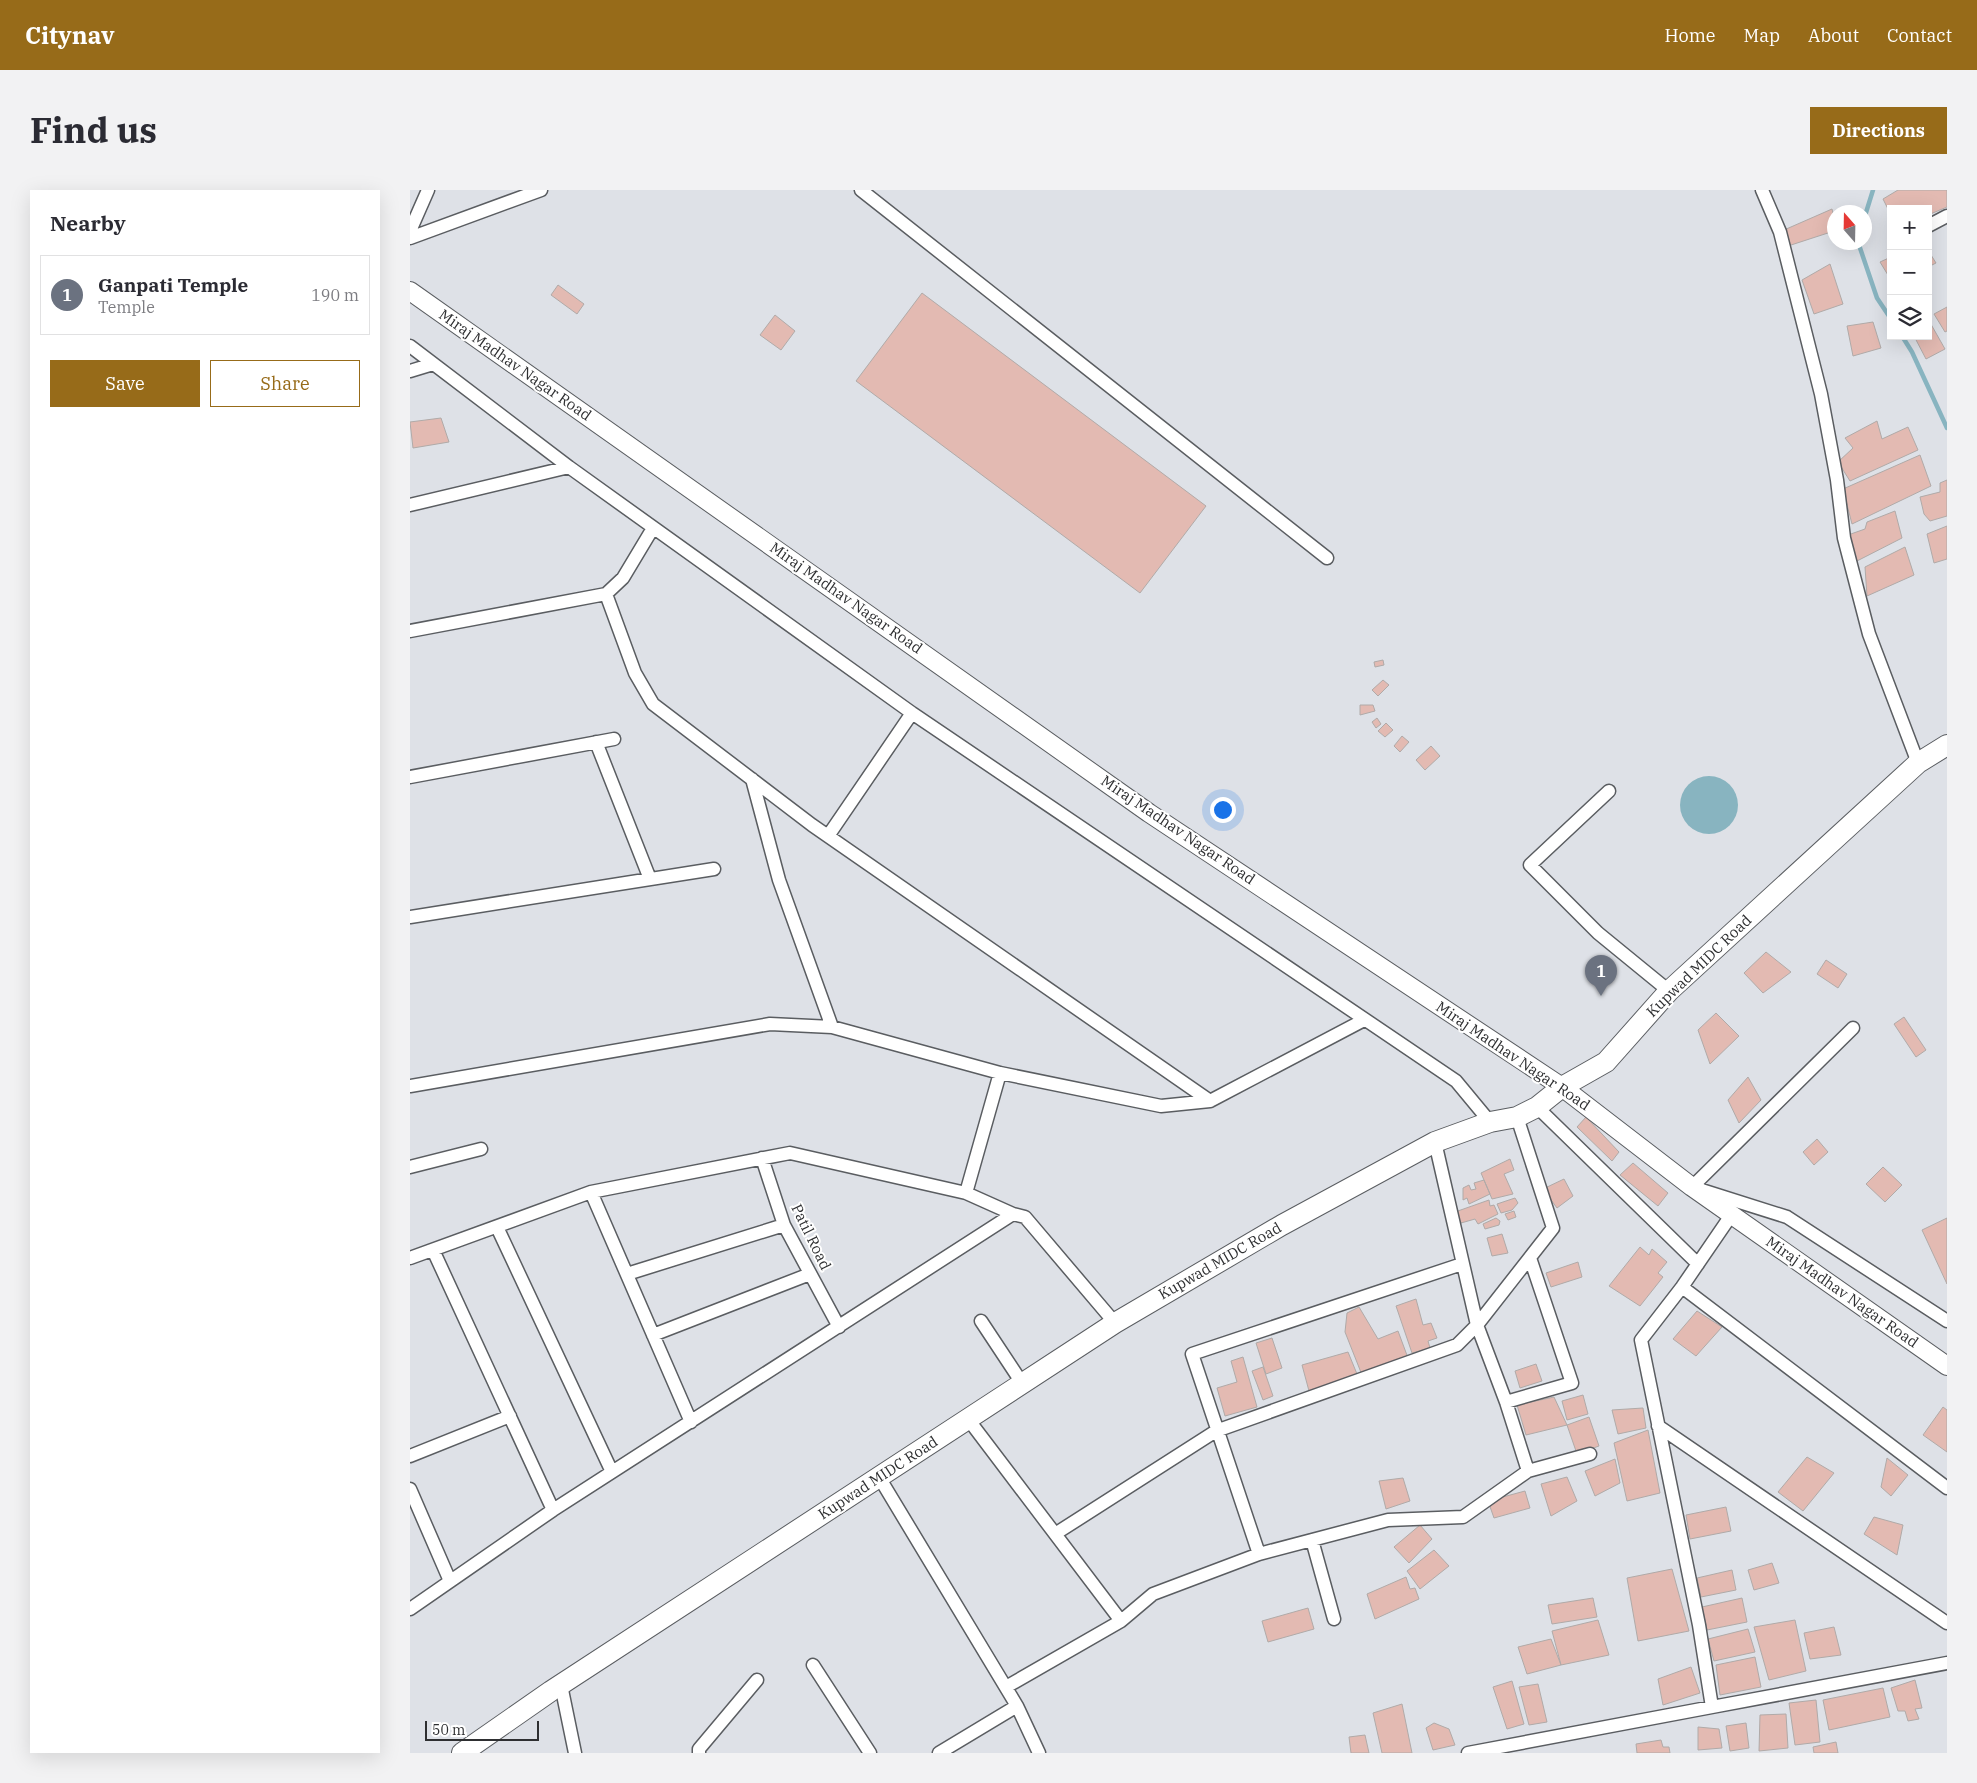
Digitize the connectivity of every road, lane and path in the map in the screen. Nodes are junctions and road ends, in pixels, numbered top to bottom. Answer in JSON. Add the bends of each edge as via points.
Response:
{"nodes":[{"id":1,"x":428,"y":190,"type":"edge"},
{"id":2,"x":541,"y":190,"type":"edge"},
{"id":3,"x":861,"y":190,"type":"edge"},
{"id":4,"x":1762,"y":190,"type":"edge"},
{"id":5,"x":1947,"y":216,"type":"edge"},
{"id":6,"x":1932,"y":224,"type":"edge"},
{"id":7,"x":410,"y":232,"type":"edge"},
{"id":8,"x":410,"y":238,"type":"edge"},
{"id":9,"x":410,"y":291,"type":"edge"},
{"id":10,"x":410,"y":346,"type":"edge"},
{"id":11,"x":433,"y":364,"type":"junction"},
{"id":12,"x":410,"y":371,"type":"edge"},
{"id":13,"x":569,"y":467,"type":"junction"},
{"id":14,"x":410,"y":505,"type":"edge"},
{"id":15,"x":653,"y":528,"type":"junction"},
{"id":16,"x":1327,"y":558,"type":"dead end"},
{"id":17,"x":606,"y":594,"type":"junction"},
{"id":18,"x":410,"y":632,"type":"edge"},
{"id":19,"x":912,"y":713,"type":"junction"},
{"id":20,"x":614,"y":739,"type":"dead end"},
{"id":21,"x":596,"y":742,"type":"junction"},
{"id":22,"x":1947,"y":745,"type":"edge"},
{"id":23,"x":1918,"y":763,"type":"junction"},
{"id":24,"x":410,"y":777,"type":"edge"},
{"id":25,"x":752,"y":778,"type":"junction"},
{"id":26,"x":1609,"y":791,"type":"dead end"},
{"id":27,"x":828,"y":836,"type":"junction"},
{"id":28,"x":714,"y":869,"type":"dead end"},
{"id":29,"x":650,"y":879,"type":"junction"},
{"id":30,"x":410,"y":917,"type":"edge"},
{"id":31,"x":1669,"y":990,"type":"junction"},
{"id":32,"x":1364,"y":1020,"type":"junction"},
{"id":33,"x":832,"y":1027,"type":"junction"},
{"id":34,"x":1853,"y":1028,"type":"dead end"},
{"id":35,"x":1000,"y":1073,"type":"junction"},
{"id":36,"x":410,"y":1086,"type":"edge"},
{"id":37,"x":1562,"y":1087,"type":"junction"},
{"id":38,"x":1210,"y":1101,"type":"junction"},
{"id":39,"x":1536,"y":1107,"type":"junction"},
{"id":40,"x":1516,"y":1117,"type":"junction"},
{"id":41,"x":1490,"y":1122,"type":"junction"},
{"id":42,"x":1435,"y":1142,"type":"junction"},
{"id":43,"x":481,"y":1149,"type":"dead end"},
{"id":44,"x":762,"y":1158,"type":"junction"},
{"id":45,"x":410,"y":1167,"type":"edge"},
{"id":46,"x":1692,"y":1187,"type":"junction"},
{"id":47,"x":591,"y":1192,"type":"junction"},
{"id":48,"x":966,"y":1193,"type":"junction"},
{"id":49,"x":1013,"y":1214,"type":"junction"},
{"id":50,"x":1732,"y":1214,"type":"junction"},
{"id":51,"x":784,"y":1226,"type":"junction"},
{"id":52,"x":496,"y":1227,"type":"junction"},
{"id":53,"x":433,"y":1250,"type":"junction"},
{"id":54,"x":410,"y":1258,"type":"edge"},
{"id":55,"x":1530,"y":1258,"type":"junction"},
{"id":56,"x":1462,"y":1264,"type":"junction"},
{"id":57,"x":1698,"y":1264,"type":"junction"},
{"id":58,"x":627,"y":1274,"type":"junction"},
{"id":59,"x":810,"y":1274,"type":"junction"},
{"id":60,"x":1682,"y":1287,"type":"junction"},
{"id":61,"x":1947,"y":1321,"type":"edge"},
{"id":62,"x":981,"y":1322,"type":"dead end"},
{"id":63,"x":1114,"y":1323,"type":"junction"},
{"id":64,"x":1478,"y":1325,"type":"junction"},
{"id":65,"x":839,"y":1327,"type":"junction"},
{"id":66,"x":654,"y":1335,"type":"junction"},
{"id":67,"x":1947,"y":1366,"type":"edge"},
{"id":68,"x":1022,"y":1383,"type":"junction"},
{"id":69,"x":1506,"y":1402,"type":"junction"},
{"id":70,"x":510,"y":1416,"type":"junction"},
{"id":71,"x":968,"y":1419,"type":"junction"},
{"id":72,"x":691,"y":1422,"type":"junction"},
{"id":73,"x":1658,"y":1426,"type":"junction"},
{"id":74,"x":1216,"y":1430,"type":"junction"},
{"id":75,"x":1590,"y":1454,"type":"dead end"},
{"id":76,"x":410,"y":1456,"type":"edge"},
{"id":77,"x":1528,"y":1471,"type":"junction"},
{"id":78,"x":612,"y":1472,"type":"junction"},
{"id":79,"x":879,"y":1477,"type":"junction"},
{"id":80,"x":1947,"y":1488,"type":"edge"},
{"id":81,"x":410,"y":1489,"type":"edge"},
{"id":82,"x":553,"y":1510,"type":"junction"},
{"id":83,"x":1055,"y":1534,"type":"junction"},
{"id":84,"x":1312,"y":1540,"type":"junction"},
{"id":85,"x":1259,"y":1554,"type":"junction"},
{"id":86,"x":450,"y":1581,"type":"junction"},
{"id":87,"x":410,"y":1609,"type":"edge"},
{"id":88,"x":1334,"y":1619,"type":"dead end"},
{"id":89,"x":1121,"y":1621,"type":"junction"},
{"id":90,"x":1947,"y":1623,"type":"edge"},
{"id":91,"x":1947,"y":1663,"type":"edge"},
{"id":92,"x":812,"y":1665,"type":"dead end"},
{"id":93,"x":757,"y":1680,"type":"dead end"},
{"id":94,"x":561,"y":1685,"type":"junction"},
{"id":95,"x":1006,"y":1687,"type":"junction"},
{"id":96,"x":1017,"y":1706,"type":"junction"},
{"id":97,"x":1712,"y":1707,"type":"junction"},
{"id":98,"x":462,"y":1753,"type":"edge"},
{"id":99,"x":575,"y":1753,"type":"edge"},
{"id":100,"x":700,"y":1753,"type":"edge"},
{"id":101,"x":870,"y":1753,"type":"edge"},
{"id":102,"x":939,"y":1753,"type":"edge"},
{"id":103,"x":1039,"y":1753,"type":"edge"},
{"id":104,"x":1468,"y":1753,"type":"edge"}],
"edges":[{"from":1,"to":7,"type":"street"},
{"from":2,"to":8,"type":"street"},
{"from":3,"to":16,"type":"street"},
{"from":4,"to":23,"type":"street","via":[[1780,232],[1821,394],[1844,538],[1868,634]]},
{"from":5,"to":6,"type":"street"},
{"from":9,"to":37,"type":"street","name":"Miraj Madhav Nagar Road","via":[[1149,812]]},
{"from":10,"to":11,"type":"street"},
{"from":11,"to":12,"type":"street"},
{"from":11,"to":13,"type":"street"},
{"from":13,"to":14,"type":"street"},
{"from":13,"to":15,"type":"street"},
{"from":15,"to":17,"type":"street","via":[[623,578]]},
{"from":15,"to":19,"type":"street"},
{"from":17,"to":18,"type":"street"},
{"from":17,"to":25,"type":"street","via":[[635,673],[653,704]]},
{"from":19,"to":27,"type":"street"},
{"from":19,"to":32,"type":"street"},
{"from":20,"to":21,"type":"street"},
{"from":21,"to":24,"type":"street"},
{"from":21,"to":29,"type":"street"},
{"from":22,"to":23,"type":"main road","name":"Kupwad MIDC Road"},
{"from":23,"to":31,"type":"main road","name":"Kupwad MIDC Road"},
{"from":25,"to":27,"type":"street"},
{"from":25,"to":33,"type":"street","via":[[780,880]]},
{"from":26,"to":31,"type":"street","via":[[1530,865],[1598,933]]},
{"from":27,"to":38,"type":"street"},
{"from":28,"to":29,"type":"street"},
{"from":29,"to":30,"type":"street"},
{"from":31,"to":37,"type":"main road","name":"Kupwad MIDC Road","via":[[1606,1062]]},
{"from":32,"to":38,"type":"street"},
{"from":32,"to":41,"type":"street","via":[[1456,1081]]},
{"from":33,"to":35,"type":"street"},
{"from":33,"to":36,"type":"street","via":[[770,1024]]},
{"from":34,"to":46,"type":"street"},
{"from":35,"to":38,"type":"street","via":[[1160,1106]]},
{"from":35,"to":48,"type":"street"},
{"from":37,"to":39,"type":"main road","name":"Kupwad MIDC Road"},
{"from":37,"to":46,"type":"street","name":"Miraj Madhav Nagar Road"},
{"from":39,"to":40,"type":"main road","name":"Kupwad MIDC Road"},
{"from":39,"to":57,"type":"street"},
{"from":40,"to":41,"type":"main road","name":"Kupwad MIDC Road"},
{"from":40,"to":55,"type":"street","via":[[1553,1228]]},
{"from":41,"to":42,"type":"main road","name":"Kupwad MIDC Road"},
{"from":42,"to":56,"type":"street"},
{"from":42,"to":63,"type":"main road","name":"Kupwad MIDC Road","via":[[1282,1225]]},
{"from":43,"to":45,"type":"street"},
{"from":44,"to":47,"type":"street"},
{"from":44,"to":48,"type":"street","via":[[790,1152]]},
{"from":44,"to":51,"type":"street","name":"Patil Road"},
{"from":46,"to":50,"type":"street","name":"Miraj Madhav Nagar Road"},
{"from":46,"to":61,"type":"street","via":[[1787,1217]]},
{"from":47,"to":52,"type":"street"},
{"from":47,"to":58,"type":"street"},
{"from":48,"to":49,"type":"street"},
{"from":49,"to":63,"type":"street","via":[[1024,1217]]},
{"from":49,"to":65,"type":"street"},
{"from":50,"to":57,"type":"street"},
{"from":50,"to":67,"type":"street","name":"Miraj Madhav Nagar Road"},
{"from":51,"to":58,"type":"street"},
{"from":51,"to":59,"type":"street","name":"Patil Road"},
{"from":52,"to":53,"type":"street"},
{"from":52,"to":78,"type":"street"},
{"from":53,"to":54,"type":"street"},
{"from":53,"to":70,"type":"street"},
{"from":55,"to":64,"type":"street"},
{"from":55,"to":69,"type":"street","via":[[1572,1383]]},
{"from":56,"to":64,"type":"street"},
{"from":56,"to":74,"type":"street","via":[[1192,1354]]},
{"from":57,"to":60,"type":"street"},
{"from":58,"to":66,"type":"street"},
{"from":59,"to":65,"type":"street","name":"Patil Road"},
{"from":59,"to":66,"type":"street"},
{"from":60,"to":73,"type":"street","via":[[1641,1340]]},
{"from":60,"to":80,"type":"street"},
{"from":62,"to":68,"type":"street"},
{"from":63,"to":68,"type":"main road","name":"Kupwad MIDC Road"},
{"from":64,"to":69,"type":"street"},
{"from":64,"to":74,"type":"street","via":[[1457,1345]]},
{"from":65,"to":72,"type":"street"},
{"from":66,"to":72,"type":"street"},
{"from":68,"to":71,"type":"main road","name":"Kupwad MIDC Road"},
{"from":69,"to":77,"type":"street"},
{"from":70,"to":76,"type":"street"},
{"from":70,"to":82,"type":"street"},
{"from":71,"to":79,"type":"main road","name":"Kupwad MIDC Road"},
{"from":71,"to":83,"type":"street"},
{"from":72,"to":78,"type":"street"},
{"from":73,"to":90,"type":"street"},
{"from":73,"to":97,"type":"street","via":[[1699,1625]]},
{"from":74,"to":83,"type":"street"},
{"from":74,"to":85,"type":"street"},
{"from":75,"to":77,"type":"street"},
{"from":77,"to":84,"type":"street","via":[[1462,1517],[1388,1520]]},
{"from":78,"to":82,"type":"street"},
{"from":79,"to":94,"type":"main road","name":"Kupwad MIDC Road"},
{"from":79,"to":95,"type":"street"},
{"from":81,"to":86,"type":"street"},
{"from":82,"to":86,"type":"street"},
{"from":83,"to":89,"type":"street"},
{"from":84,"to":85,"type":"street"},
{"from":84,"to":88,"type":"street"},
{"from":85,"to":89,"type":"street","via":[[1154,1594]]},
{"from":86,"to":87,"type":"street"},
{"from":89,"to":95,"type":"street"},
{"from":91,"to":97,"type":"street"},
{"from":92,"to":101,"type":"street"},
{"from":93,"to":100,"type":"street","via":[[698,1749]]},
{"from":94,"to":98,"type":"main road","name":"Kupwad MIDC Road"},
{"from":94,"to":99,"type":"street"},
{"from":95,"to":96,"type":"street"},
{"from":96,"to":102,"type":"street"},
{"from":96,"to":103,"type":"street"},
{"from":97,"to":104,"type":"street"}]}
